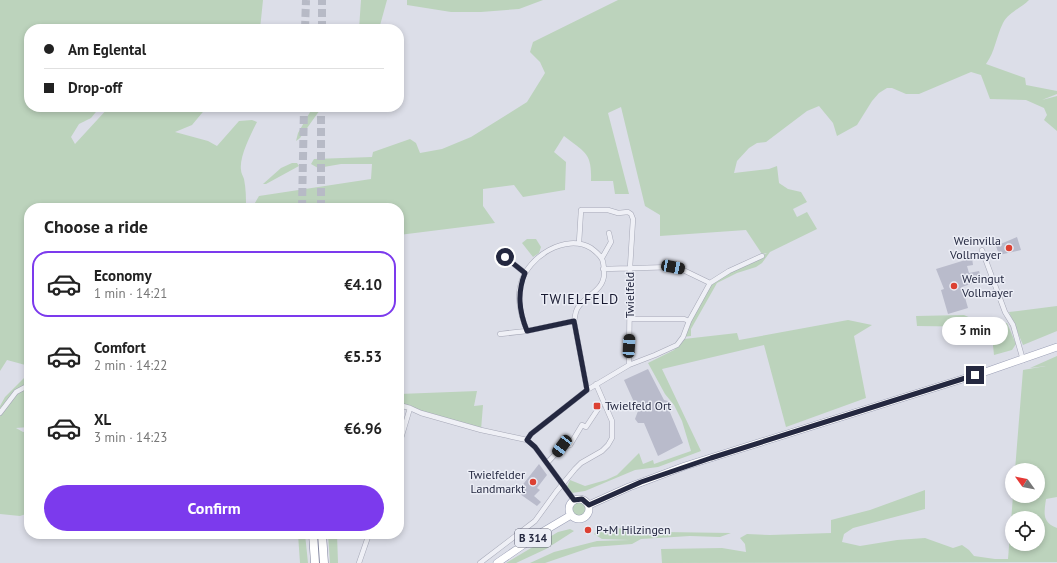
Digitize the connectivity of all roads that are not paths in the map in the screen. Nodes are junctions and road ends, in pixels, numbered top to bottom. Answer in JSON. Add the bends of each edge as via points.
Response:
{"nodes":[{"id":1,"x":609,"y":233,"type":"dead end"},
{"id":2,"x":579,"y":243,"type":"junction"},
{"id":3,"x":982,"y":250,"type":"dead end"},
{"id":4,"x":498,"y":255,"type":"dead end"},
{"id":5,"x":762,"y":256,"type":"dead end"},
{"id":6,"x":602,"y":258,"type":"junction"},
{"id":7,"x":630,"y":268,"type":"junction"},
{"id":8,"x":603,"y":269,"type":"junction"},
{"id":9,"x":525,"y":273,"type":"junction"},
{"id":10,"x":710,"y":283,"type":"junction"},
{"id":11,"x":630,"y":319,"type":"junction"},
{"id":12,"x":574,"y":321,"type":"junction"},
{"id":13,"x":689,"y":321,"type":"junction"},
{"id":14,"x":527,"y":331,"type":"junction"},
{"id":15,"x":500,"y":334,"type":"dead end"},
{"id":16,"x":1057,"y":346,"type":"edge"},
{"id":17,"x":1023,"y":360,"type":"junction"},
{"id":18,"x":629,"y":365,"type":"junction"},
{"id":19,"x":596,"y":384,"type":"junction"},
{"id":20,"x":24,"y":388,"type":"edge"},
{"id":21,"x":587,"y":390,"type":"junction"},
{"id":22,"x":404,"y":406,"type":"edge"},
{"id":23,"x":600,"y":406,"type":"dead end"},
{"id":24,"x":410,"y":408,"type":"junction"},
{"id":25,"x":0,"y":413,"type":"edge"},
{"id":26,"x":404,"y":428,"type":"edge"},
{"id":27,"x":527,"y":440,"type":"junction"},
{"id":28,"x":547,"y":463,"type":"junction"},
{"id":29,"x":562,"y":484,"type":"junction"},
{"id":30,"x":574,"y":500,"type":"junction"},
{"id":31,"x":589,"y":505,"type":"junction"},
{"id":32,"x":570,"y":515,"type":"junction"},
{"id":33,"x":313,"y":539,"type":"edge"},
{"id":34,"x":322,"y":539,"type":"edge"},
{"id":35,"x":367,"y":539,"type":"edge"},
{"id":36,"x":315,"y":563,"type":"edge"},
{"id":37,"x":324,"y":563,"type":"edge"},
{"id":38,"x":359,"y":563,"type":"edge"},
{"id":39,"x":480,"y":563,"type":"edge"},
{"id":40,"x":497,"y":563,"type":"edge"}],
"edges":[{"from":1,"to":6,"type":"street","via":[[611,242]]},
{"from":2,"to":6,"type":"street","via":[[595,251]]},
{"from":2,"to":7,"type":"street","name":"Twielfeld","via":[[581,210],[628,212],[633,219]]},
{"from":2,"to":9,"type":"street","via":[[554,248],[541,255],[532,262]]},
{"from":3,"to":17,"type":"street","via":[[1005,312],[1013,325]]},
{"from":4,"to":9,"type":"street","via":[[505,257]]},
{"from":5,"to":10,"type":"street","via":[[717,277]]},
{"from":6,"to":8,"type":"street"},
{"from":7,"to":8,"type":"street"},
{"from":7,"to":10,"type":"street","via":[[673,267]]},
{"from":7,"to":11,"type":"street","name":"Twielfeld"},
{"from":8,"to":12,"type":"street","via":[[601,285],[576,310]]},
{"from":9,"to":14,"type":"street","via":[[520,284],[519,302]]},
{"from":10,"to":13,"type":"street"},
{"from":11,"to":13,"type":"street"},
{"from":11,"to":18,"type":"street","name":"Twielfeld"},
{"from":12,"to":14,"type":"street"},
{"from":12,"to":21,"type":"street"},
{"from":13,"to":18,"type":"street","via":[[677,345]]},
{"from":14,"to":15,"type":"street"},
{"from":16,"to":17,"type":"main road"},
{"from":17,"to":31,"type":"main road","via":[[711,458],[641,482]]},
{"from":18,"to":19,"type":"street"},
{"from":19,"to":21,"type":"street"},
{"from":19,"to":29,"type":"street","via":[[612,421],[612,438],[602,451],[582,463]]},
{"from":20,"to":25,"type":"street","via":[[16,392]]},
{"from":21,"to":27,"type":"street","via":[[531,434]]},
{"from":22,"to":24,"type":"street"},
{"from":23,"to":28,"type":"street","via":[[586,427],[582,425],[570,445],[562,446]]},
{"from":24,"to":26,"type":"street"},
{"from":24,"to":27,"type":"street","via":[[421,414]]},
{"from":27,"to":28,"type":"street"},
{"from":28,"to":29,"type":"street"},
{"from":29,"to":30,"type":"street"},
{"from":29,"to":39,"type":"street","via":[[535,521]]},
{"from":30,"to":31,"type":"main road","via":[[582,499]]},
{"from":30,"to":32,"type":"main road","via":[[569,507]]},
{"from":31,"to":32,"type":"main road","via":[[588,514],[584,519],[575,519]]},
{"from":32,"to":40,"type":"main road","number":"B 314"},
{"from":33,"to":36,"type":"highway"},
{"from":34,"to":37,"type":"highway"},
{"from":35,"to":38,"type":"street"}]}
